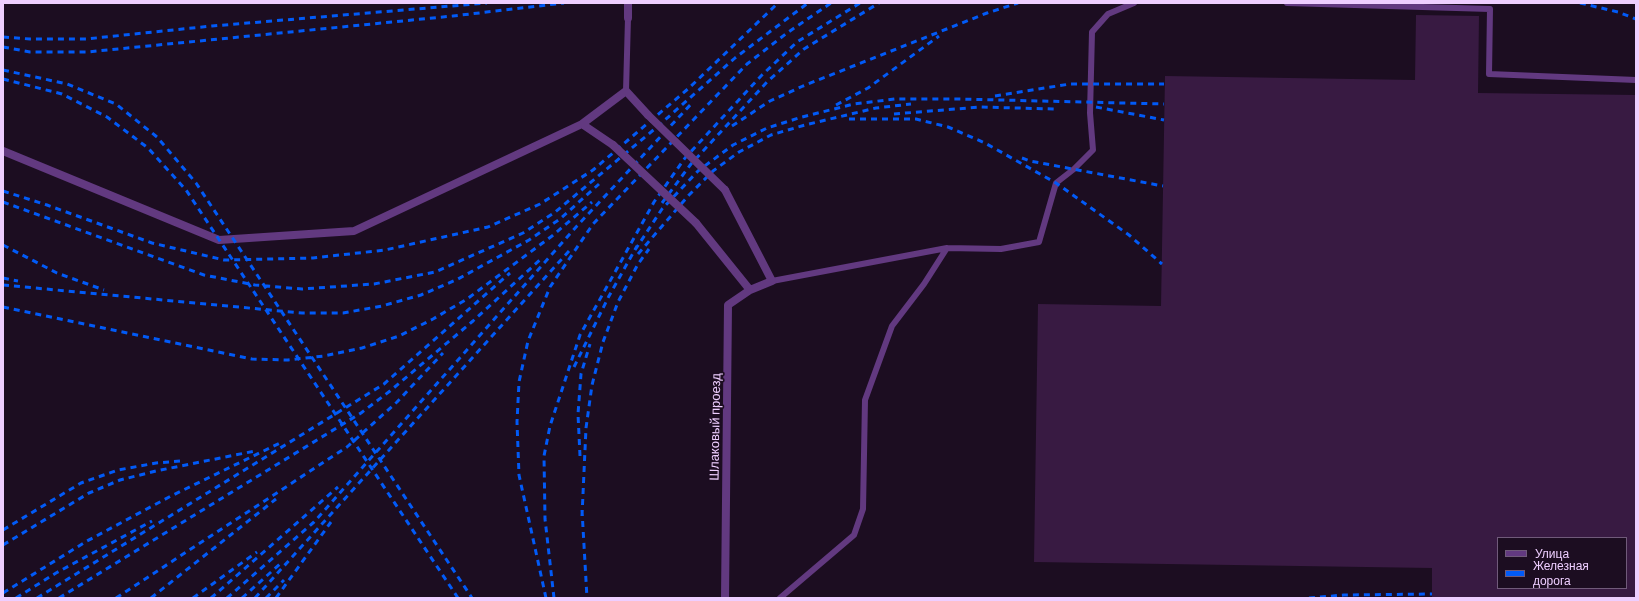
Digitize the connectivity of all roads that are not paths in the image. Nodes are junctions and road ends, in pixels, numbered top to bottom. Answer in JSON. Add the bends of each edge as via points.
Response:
{"nodes":[{"id":1,"x":628,"y":3,"type":"edge"},
{"id":2,"x":1134,"y":3,"type":"edge"},
{"id":3,"x":1287,"y":3,"type":"edge"},
{"id":4,"x":628,"y":18,"type":"joint"},
{"id":5,"x":1636,"y":80,"type":"edge"},
{"id":6,"x":626,"y":91,"type":"junction"},
{"id":7,"x":582,"y":124,"type":"junction"},
{"id":8,"x":3,"y":151,"type":"edge"},
{"id":9,"x":947,"y":248,"type":"junction"},
{"id":10,"x":772,"y":281,"type":"junction"},
{"id":11,"x":750,"y":290,"type":"junction"},
{"id":12,"x":725,"y":598,"type":"edge"},
{"id":13,"x":780,"y":598,"type":"edge"}],
"edges":[{"from":1,"to":4,"type":"street"},
{"from":2,"to":9,"type":"lane","via":[[1108,14],[1092,32],[1090,113],[1093,150],[1056,183],[1039,242],[1000,249]]},
{"from":3,"to":5,"type":"lane","via":[[1490,10],[1489,74]]},
{"from":4,"to":6,"type":"lane"},
{"from":6,"to":7,"type":"street"},
{"from":6,"to":10,"type":"street","bridge":true,"via":[[726,190]]},
{"from":7,"to":8,"type":"street","via":[[354,231],[219,240]]},
{"from":7,"to":11,"type":"street","bridge":true,"via":[[613,145],[696,223]]},
{"from":9,"to":10,"type":"lane"},
{"from":9,"to":13,"type":"lane","via":[[892,326],[865,400],[862,509],[854,535]]},
{"from":10,"to":11,"type":"street","name":"Шлаковый проезд"},
{"from":11,"to":12,"type":"street","name":"Шлаковый проезд","via":[[728,305]]}]}
